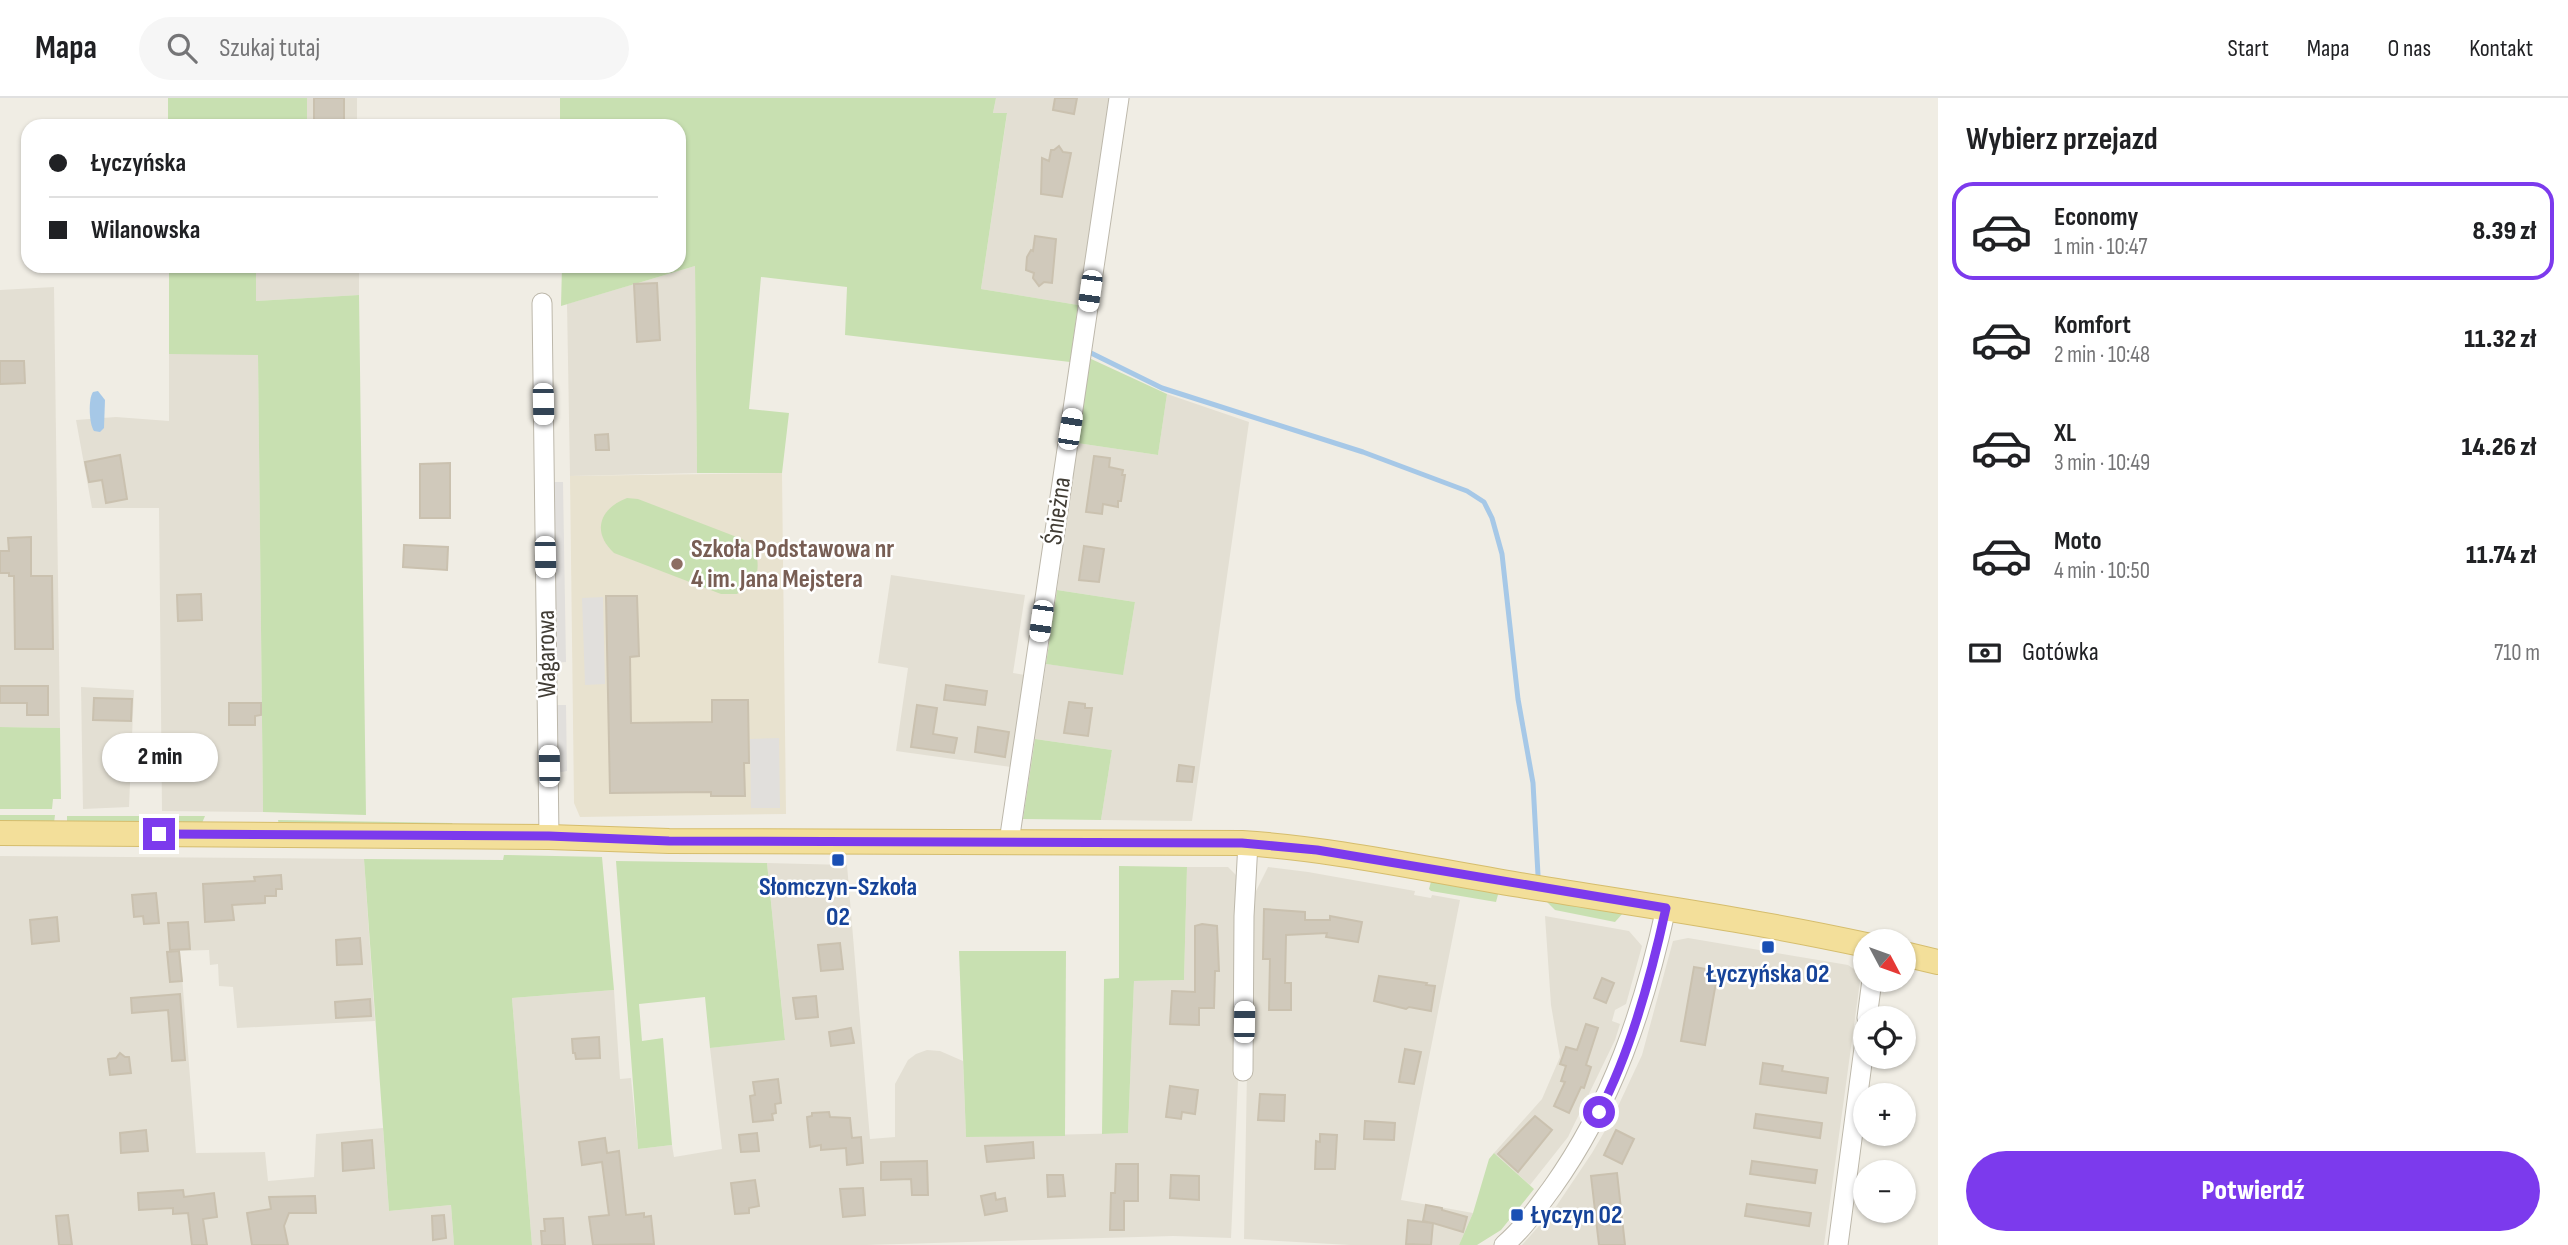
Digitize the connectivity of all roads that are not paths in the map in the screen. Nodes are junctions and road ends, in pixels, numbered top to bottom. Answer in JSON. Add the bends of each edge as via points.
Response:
{"nodes":[{"id":1,"x":1119,"y":98,"type":"edge"},
{"id":2,"x":542,"y":303,"type":"dead end"},
{"id":3,"x":0,"y":832,"type":"edge"},
{"id":4,"x":549,"y":836,"type":"junction"},
{"id":5,"x":1009,"y":842,"type":"junction"},
{"id":6,"x":1248,"y":843,"type":"junction"},
{"id":7,"x":1666,"y":908,"type":"junction"},
{"id":8,"x":1853,"y":942,"type":"edge"},
{"id":9,"x":1916,"y":957,"type":"edge"},
{"id":10,"x":1938,"y":962,"type":"edge"},
{"id":11,"x":1861,"y":1069,"type":"edge"},
{"id":12,"x":1242,"y":1071,"type":"dead end"},
{"id":13,"x":1504,"y":1245,"type":"edge"},
{"id":14,"x":1838,"y":1245,"type":"edge"}],
"edges":[{"from":1,"to":5,"type":"street","name":"Śnieżna"},
{"from":2,"to":4,"type":"street","name":"Wagarowa"},
{"from":3,"to":4,"type":"main road"},
{"from":4,"to":5,"type":"main road"},
{"from":5,"to":6,"type":"main road"},
{"from":6,"to":7,"type":"main road","via":[[1317,850]]},
{"from":6,"to":12,"type":"street"},
{"from":7,"to":8,"type":"main road"},
{"from":7,"to":13,"type":"street","via":[[1624,1055],[1606,1098],[1576,1153]]},
{"from":9,"to":10,"type":"main road"},
{"from":11,"to":14,"type":"street"}]}
